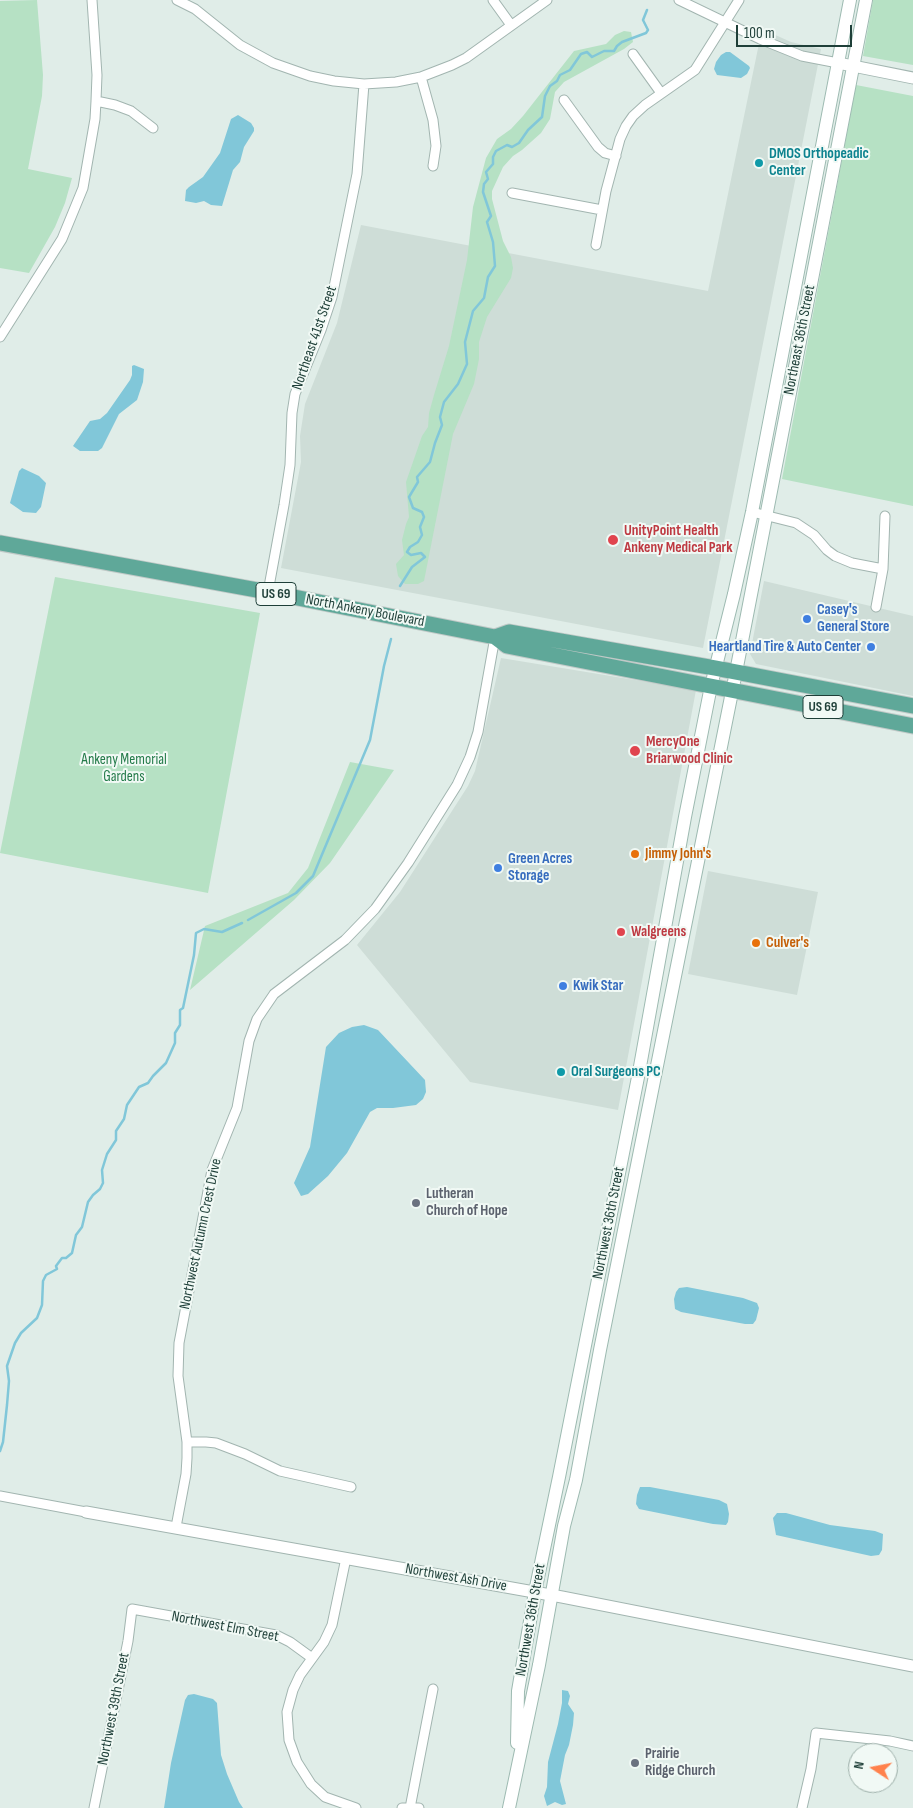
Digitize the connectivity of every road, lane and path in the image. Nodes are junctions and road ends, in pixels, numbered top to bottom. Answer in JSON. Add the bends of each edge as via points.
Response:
{"nodes":[{"id":1,"x":92,"y":0,"type":"edge"},
{"id":2,"x":177,"y":0,"type":"edge"},
{"id":3,"x":493,"y":0,"type":"edge"},
{"id":4,"x":547,"y":0,"type":"edge"},
{"id":5,"x":679,"y":0,"type":"edge"},
{"id":6,"x":739,"y":0,"type":"edge"},
{"id":7,"x":850,"y":0,"type":"edge"},
{"id":8,"x":866,"y":0,"type":"edge"},
{"id":9,"x":726,"y":22,"type":"junction"},
{"id":10,"x":511,"y":25,"type":"junction"},
{"id":11,"x":633,"y":54,"type":"dead end"},
{"id":12,"x":838,"y":63,"type":"junction"},
{"id":13,"x":853,"y":66,"type":"junction"},
{"id":14,"x":421,"y":77,"type":"junction"},
{"id":15,"x":913,"y":78,"type":"edge"},
{"id":16,"x":364,"y":84,"type":"junction"},
{"id":17,"x":661,"y":93,"type":"junction"},
{"id":18,"x":564,"y":100,"type":"dead end"},
{"id":19,"x":96,"y":101,"type":"junction"},
{"id":20,"x":153,"y":128,"type":"dead end"},
{"id":21,"x":616,"y":156,"type":"junction"},
{"id":22,"x":433,"y":166,"type":"dead end"},
{"id":23,"x":512,"y":193,"type":"dead end"},
{"id":24,"x":602,"y":210,"type":"junction"},
{"id":25,"x":596,"y":246,"type":"dead end"},
{"id":26,"x":0,"y":337,"type":"edge"},
{"id":27,"x":752,"y":512,"type":"junction"},
{"id":28,"x":765,"y":515,"type":"junction"},
{"id":29,"x":885,"y":516,"type":"dead end"},
{"id":30,"x":0,"y":543,"type":"edge"},
{"id":31,"x":883,"y":569,"type":"junction"},
{"id":32,"x":268,"y":592,"type":"junction"},
{"id":33,"x":876,"y":607,"type":"dead end"},
{"id":34,"x":495,"y":637,"type":"junction"},
{"id":35,"x":713,"y":677,"type":"junction"},
{"id":36,"x":734,"y":681,"type":"junction"},
{"id":37,"x":913,"y":706,"type":"edge"},
{"id":38,"x":913,"y":726,"type":"edge"},
{"id":39,"x":187,"y":1442,"type":"junction"},
{"id":40,"x":351,"y":1487,"type":"dead end"},
{"id":41,"x":0,"y":1496,"type":"edge"},
{"id":42,"x":86,"y":1512,"type":"joint"},
{"id":43,"x":176,"y":1528,"type":"junction"},
{"id":44,"x":346,"y":1558,"type":"junction"},
{"id":45,"x":535,"y":1592,"type":"junction"},
{"id":46,"x":551,"y":1595,"type":"junction"},
{"id":47,"x":132,"y":1609,"type":"joint"},
{"id":48,"x":312,"y":1658,"type":"junction"},
{"id":49,"x":913,"y":1666,"type":"edge"},
{"id":50,"x":433,"y":1689,"type":"dead end"},
{"id":51,"x":913,"y":1746,"type":"edge"},
{"id":52,"x":517,"y":1770,"type":"junction"},
{"id":53,"x":94,"y":1808,"type":"edge"},
{"id":54,"x":356,"y":1808,"type":"edge"},
{"id":55,"x":402,"y":1808,"type":"edge"},
{"id":56,"x":410,"y":1808,"type":"edge"},
{"id":57,"x":419,"y":1808,"type":"edge"},
{"id":58,"x":509,"y":1808,"type":"edge"},
{"id":59,"x":802,"y":1808,"type":"edge"}],
"edges":[{"from":1,"to":19,"type":"street"},
{"from":2,"to":16,"type":"street","via":[[195,9],[240,45],[273,63],[310,76]]},
{"from":3,"to":10,"type":"street"},
{"from":4,"to":10,"type":"street"},
{"from":5,"to":9,"type":"street"},
{"from":6,"to":9,"type":"street"},
{"from":7,"to":12,"type":"main road","name":"Northeast 36th Street"},
{"from":8,"to":13,"type":"main road","name":"Northeast 36th Street"},
{"from":9,"to":12,"type":"street","via":[[802,56]]},
{"from":9,"to":17,"type":"street","via":[[695,70]]},
{"from":10,"to":14,"type":"street","via":[[466,58]]},
{"from":11,"to":17,"type":"street"},
{"from":12,"to":13,"type":"street"},
{"from":12,"to":27,"type":"main road","name":"Northeast 36th Street"},
{"from":13,"to":15,"type":"street"},
{"from":13,"to":28,"type":"main road","name":"Northeast 36th Street"},
{"from":14,"to":16,"type":"street"},
{"from":14,"to":22,"type":"street","via":[[436,146]]},
{"from":16,"to":32,"type":"street","name":"Northeast 41st Street","via":[[357,174],[332,297],[295,394],[281,527]]},
{"from":17,"to":21,"type":"street","via":[[633,116],[620,139]]},
{"from":18,"to":21,"type":"street","via":[[598,147]]},
{"from":19,"to":20,"type":"street","via":[[131,111]]},
{"from":19,"to":26,"type":"street","via":[[83,188],[62,239]]},
{"from":21,"to":24,"type":"street"},
{"from":23,"to":24,"type":"street"},
{"from":24,"to":25,"type":"street"},
{"from":27,"to":28,"type":"street"},
{"from":27,"to":35,"type":"main road","name":"Northeast 36th Street"},
{"from":28,"to":31,"type":"street","via":[[806,528],[827,550],[845,561]]},
{"from":28,"to":36,"type":"main road","name":"Northeast 36th Street"},
{"from":29,"to":31,"type":"street"},
{"from":30,"to":32,"type":"main road","name":"North Ankeny Boulevard","number":"US 69"},
{"from":31,"to":33,"type":"street"},
{"from":32,"to":34,"type":"main road","name":"North Ankeny Boulevard","number":"US 69"},
{"from":34,"to":35,"type":"main road","name":"North Ankeny Boulevard","number":"US 69","via":[[507,646]]},
{"from":34,"to":39,"type":"street","name":"Northwest Autumn Crest Drive","via":[[478,732],[470,757],[408,863],[375,909],[344,940],[274,994],[257,1019],[249,1040],[237,1108],[212,1170],[179,1343],[178,1376]]},
{"from":35,"to":36,"type":"main road","name":"North Ankeny Boulevard","number":"US 69"},
{"from":35,"to":45,"type":"main road","name":"Northwest 36th Street","via":[[639,1072]]},
{"from":36,"to":37,"type":"main road","name":"North Ankeny Boulevard","number":"US 69"},
{"from":36,"to":38,"type":"main road","name":"North Ankeny Boulevard","number":"US 69"},
{"from":36,"to":46,"type":"main road","name":"Northwest 36th Street"},
{"from":39,"to":40,"type":"street","via":[[226,1446],[280,1471]]},
{"from":39,"to":43,"type":"street","name":"Northwest Autumn Crest Drive","via":[[186,1474]]},
{"from":41,"to":42,"type":"street"},
{"from":42,"to":43,"type":"street","name":"Northwest Ash Drive"},
{"from":43,"to":44,"type":"street","name":"Northwest Ash Drive"},
{"from":44,"to":45,"type":"street","name":"Northwest Ash Drive"},
{"from":44,"to":48,"type":"street","via":[[332,1625]]},
{"from":45,"to":46,"type":"street","name":"Northwest Ash Drive"},
{"from":45,"to":52,"type":"main road","name":"Northwest 36th Street","via":[[518,1691]]},
{"from":46,"to":49,"type":"street","name":"Northwest Ash Drive"},
{"from":46,"to":52,"type":"main road","name":"Northwest 36th Street"},
{"from":47,"to":48,"type":"street","name":"Northwest Elm Street","via":[[276,1636]]},
{"from":47,"to":53,"type":"street","name":"Northwest 39th Street"},
{"from":48,"to":54,"type":"street","via":[[296,1682],[287,1712],[289,1740],[297,1762],[311,1784],[326,1797]]},
{"from":50,"to":56,"type":"street"},
{"from":51,"to":59,"type":"street","via":[[816,1733]]},
{"from":52,"to":58,"type":"main road","name":"Northwest 36th Street"},
{"from":55,"to":56,"type":"street"},
{"from":56,"to":57,"type":"street"}]}
